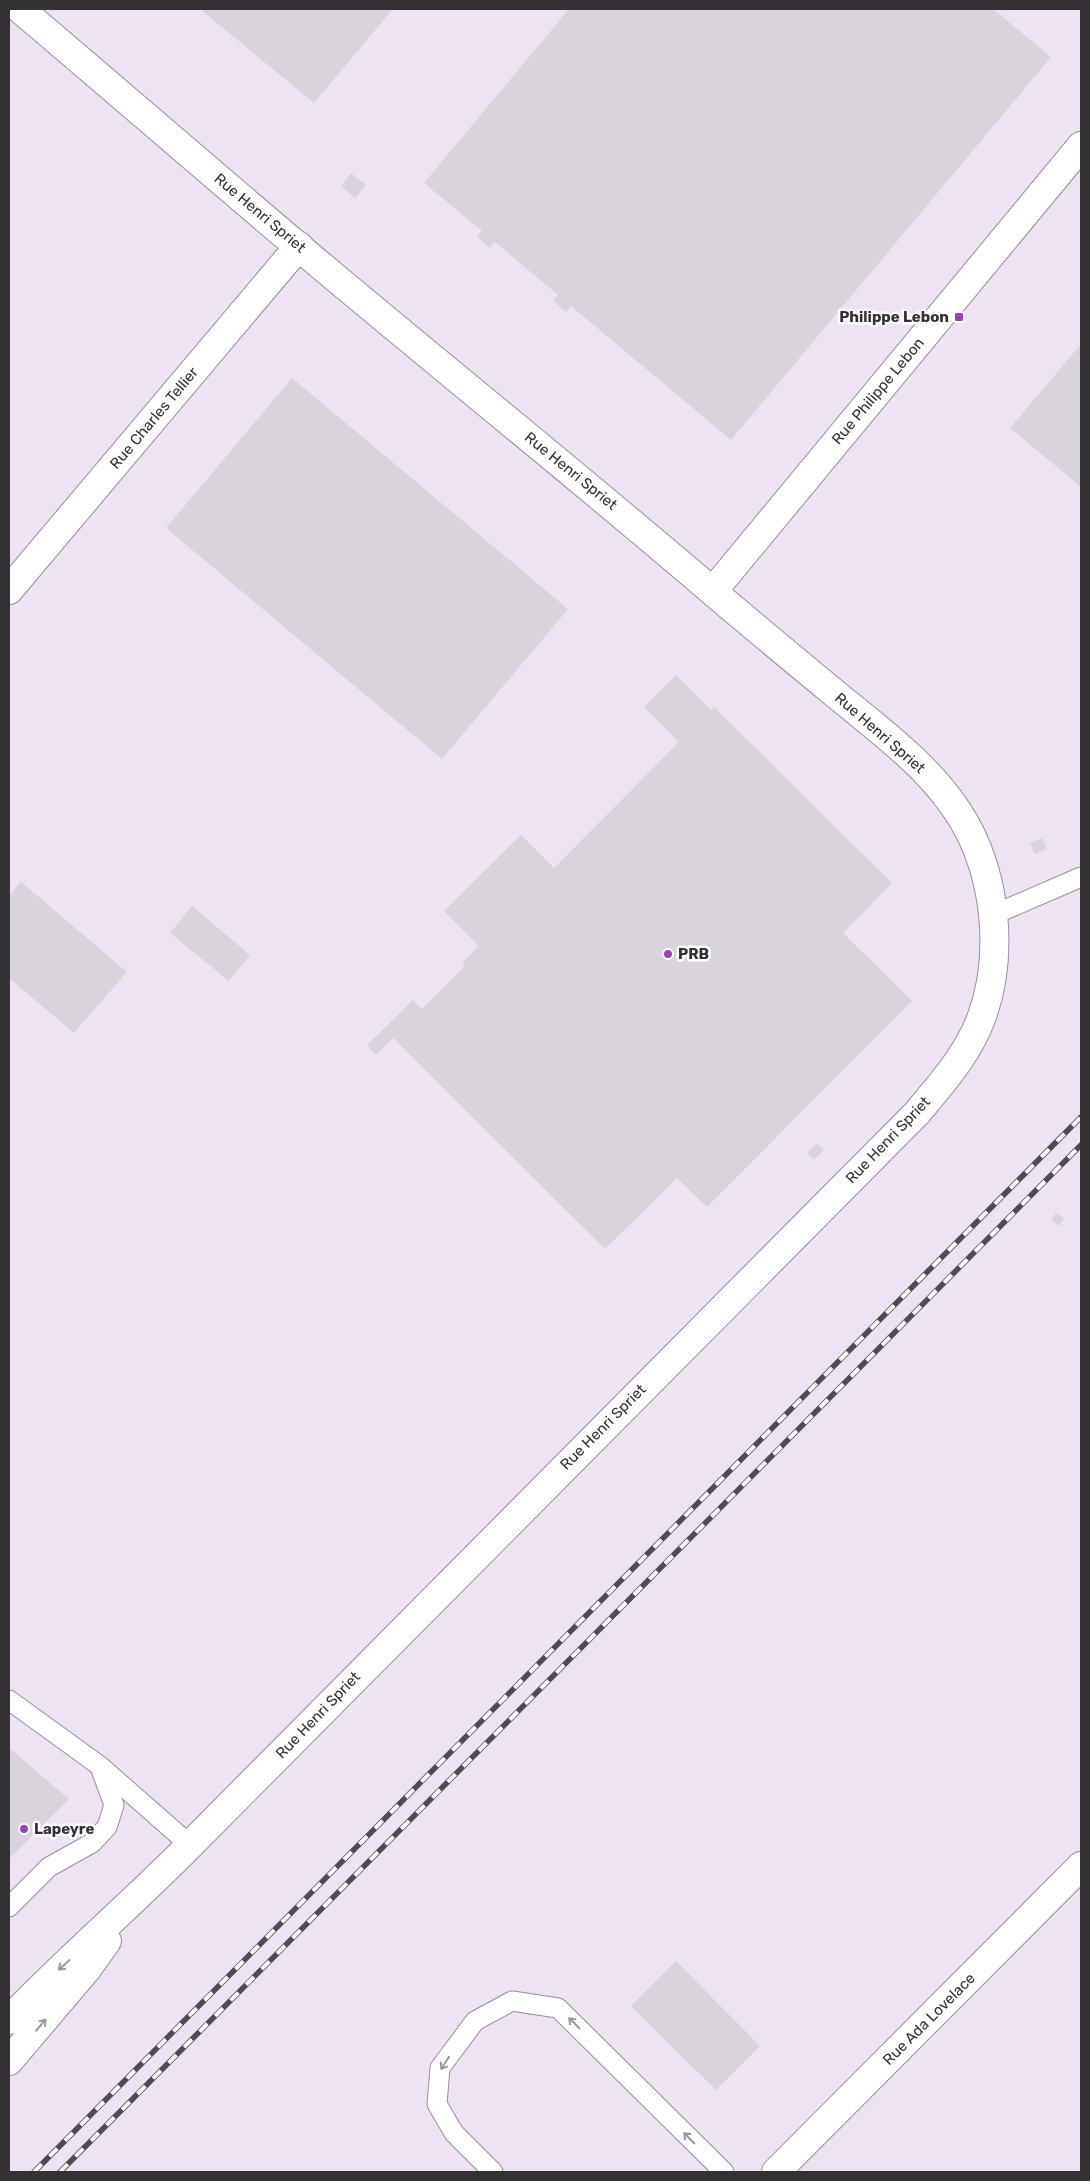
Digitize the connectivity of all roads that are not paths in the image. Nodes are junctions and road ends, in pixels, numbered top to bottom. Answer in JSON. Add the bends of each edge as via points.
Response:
{"nodes":[{"id":1,"x":20,"y":9,"type":"edge"},
{"id":2,"x":1081,"y":146,"type":"edge"},
{"id":3,"x":299,"y":246,"type":"junction"},
{"id":4,"x":9,"y":590,"type":"edge"},
{"id":5,"x":713,"y":591,"type":"junction"},
{"id":6,"x":1081,"y":877,"type":"edge"},
{"id":7,"x":993,"y":915,"type":"junction"},
{"id":8,"x":9,"y":1700,"type":"edge"},
{"id":9,"x":100,"y":1766,"type":"junction"},
{"id":10,"x":190,"y":1845,"type":"junction"},
{"id":11,"x":1081,"y":1866,"type":"edge"},
{"id":12,"x":139,"y":1897,"type":"junction"},
{"id":13,"x":9,"y":1908,"type":"edge"},
{"id":14,"x":9,"y":2020,"type":"edge"},
{"id":15,"x":9,"y":2062,"type":"edge"},
{"id":16,"x":493,"y":2172,"type":"edge"},
{"id":17,"x":724,"y":2172,"type":"edge"},
{"id":18,"x":776,"y":2172,"type":"edge"}],
"edges":[{"from":1,"to":3,"type":"street","name":"Rue Henri Spriet"},
{"from":2,"to":5,"type":"street","name":"Rue Philippe Lebon"},
{"from":3,"to":4,"type":"street","name":"Rue Charles Tellier"},
{"from":3,"to":5,"type":"street","name":"Rue Henri Spriet","via":[[620,510]]},
{"from":5,"to":7,"type":"street","name":"Rue Henri Spriet","via":[[913,758],[942,790],[959,812],[974,842]]},
{"from":6,"to":7,"type":"lane"},
{"from":7,"to":10,"type":"street","name":"Rue Henri Spriet","via":[[994,951],[990,988],[982,1018],[963,1054],[916,1113]]},
{"from":8,"to":9,"type":"lane"},
{"from":9,"to":10,"type":"lane"},
{"from":9,"to":13,"type":"lane","via":[[114,1805],[107,1827],[92,1843],[49,1867]]},
{"from":10,"to":12,"type":"street","name":"Rue Henri Spriet"},
{"from":11,"to":18,"type":"street","name":"Rue Ada Lovelace"},
{"from":12,"to":14,"type":"street","name":"Rue Henri Spriet","one_way":true,"via":[[47,1980]]},
{"from":15,"to":12,"type":"street","name":"Rue Henri Spriet","one_way":true,"via":[[87,1969]]},
{"from":17,"to":16,"type":"lane","one_way":true,"via":[[558,2008],[512,2001],[475,2021],[440,2068],[437,2104],[454,2133]]}]}
